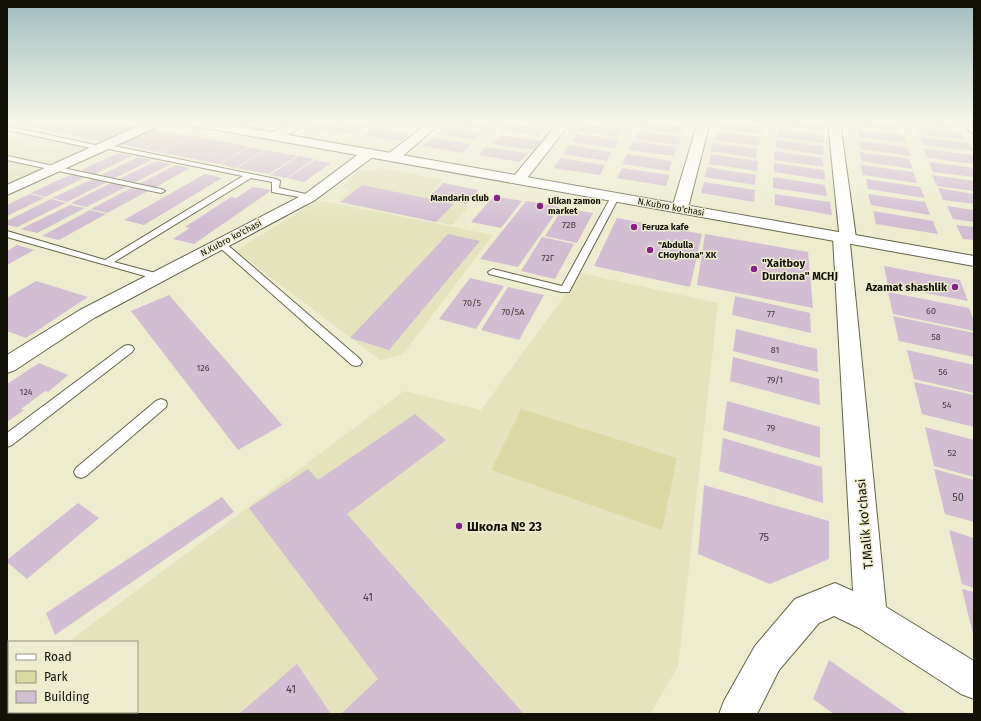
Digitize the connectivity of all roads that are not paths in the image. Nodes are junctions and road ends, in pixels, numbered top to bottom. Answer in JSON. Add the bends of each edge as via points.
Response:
{"nodes":[{"id":1,"x":84,"y":156,"type":"edge"},
{"id":2,"x":148,"y":156,"type":"edge"},
{"id":3,"x":365,"y":156,"type":"edge"},
{"id":4,"x":385,"y":156,"type":"edge"},
{"id":5,"x":538,"y":156,"type":"edge"},
{"id":6,"x":695,"y":156,"type":"edge"},
{"id":7,"x":837,"y":156,"type":"edge"},
{"id":8,"x":393,"y":157,"type":"joint"},
{"id":9,"x":7,"y":158,"type":"edge"},
{"id":10,"x":57,"y":169,"type":"junction"},
{"id":11,"x":250,"y":175,"type":"junction"},
{"id":12,"x":519,"y":179,"type":"junction"},
{"id":13,"x":7,"y":191,"type":"edge"},
{"id":14,"x":161,"y":192,"type":"dead end"},
{"id":15,"x":310,"y":197,"type":"junction"},
{"id":16,"x":615,"y":197,"type":"junction"},
{"id":17,"x":680,"y":208,"type":"junction"},
{"id":18,"x":7,"y":234,"type":"edge"},
{"id":19,"x":845,"y":237,"type":"junction"},
{"id":20,"x":221,"y":244,"type":"junction"},
{"id":21,"x":974,"y":260,"type":"edge"},
{"id":22,"x":106,"y":263,"type":"junction"},
{"id":23,"x":493,"y":272,"type":"dead end"},
{"id":24,"x":159,"y":277,"type":"junction"},
{"id":25,"x":128,"y":349,"type":"dead end"},
{"id":26,"x":356,"y":362,"type":"dead end"},
{"id":27,"x":7,"y":366,"type":"edge"},
{"id":28,"x":161,"y":404,"type":"dead end"},
{"id":29,"x":7,"y":441,"type":"edge"},
{"id":30,"x":81,"y":472,"type":"dead end"},
{"id":31,"x":871,"y":616,"type":"junction"},
{"id":32,"x":974,"y":681,"type":"edge"},
{"id":33,"x":737,"y":714,"type":"edge"}],
"edges":[{"from":1,"to":10,"type":"street"},
{"from":2,"to":11,"type":"lane"},
{"from":3,"to":15,"type":"street","name":"N.Kubro ko'chasi"},
{"from":4,"to":8,"type":"street","name":"N.Kubro ko'chasi"},
{"from":5,"to":12,"type":"street"},
{"from":6,"to":17,"type":"street"},
{"from":7,"to":19,"type":"street","name":"T.Malik ko'chasi"},
{"from":8,"to":12,"type":"street","name":"N.Kubro ko'chasi"},
{"from":9,"to":10,"type":"lane"},
{"from":10,"to":13,"type":"street"},
{"from":10,"to":14,"type":"lane"},
{"from":11,"to":15,"type":"lane","via":[[276,181],[276,190]]},
{"from":11,"to":22,"type":"lane"},
{"from":12,"to":16,"type":"street","name":"N.Kubro ko'chasi"},
{"from":15,"to":20,"type":"street","name":"N.Kubro ko'chasi"},
{"from":16,"to":17,"type":"street","name":"N.Kubro ko'chasi"},
{"from":16,"to":23,"type":"lane","via":[[565,290]]},
{"from":17,"to":19,"type":"street","name":"N.Kubro ko'chasi"},
{"from":18,"to":22,"type":"lane"},
{"from":19,"to":21,"type":"street","name":"N.Kubro ko'chasi"},
{"from":19,"to":31,"type":"street","name":"T.Malik ko'chasi"},
{"from":20,"to":24,"type":"street","name":"N.Kubro ko'chasi"},
{"from":20,"to":26,"type":"lane"},
{"from":22,"to":24,"type":"lane"},
{"from":24,"to":27,"type":"street","name":"N.Kubro ko'chasi","via":[[87,314]]},
{"from":25,"to":29,"type":"lane"},
{"from":28,"to":30,"type":"lane"},
{"from":31,"to":32,"type":"street"},
{"from":31,"to":33,"type":"street","via":[[835,599],[807,611],[767,658]]}]}
